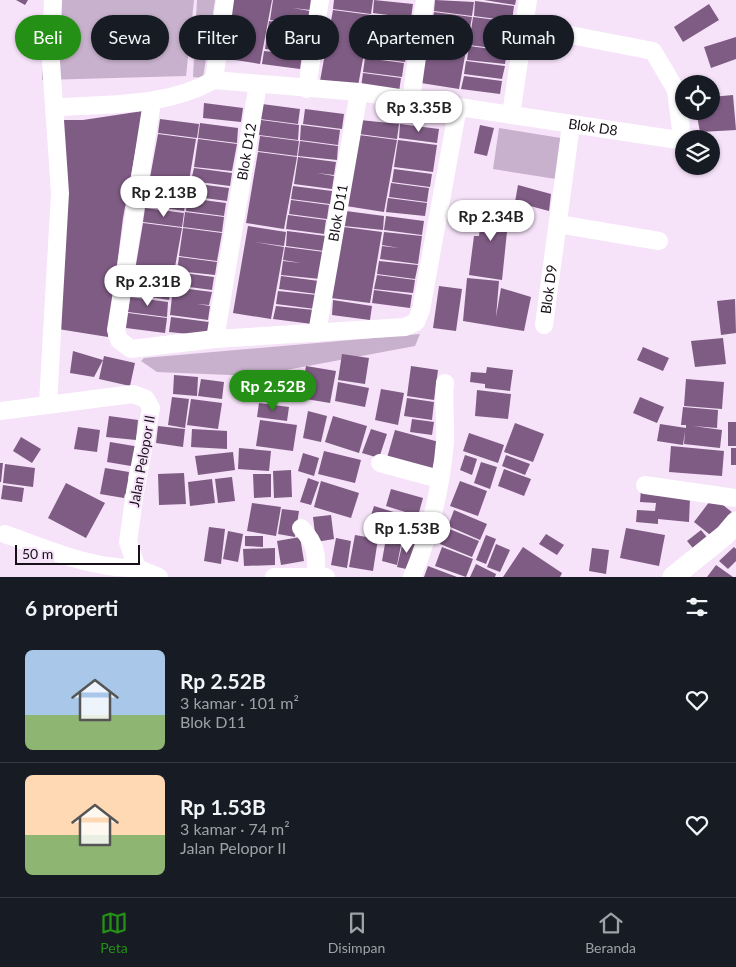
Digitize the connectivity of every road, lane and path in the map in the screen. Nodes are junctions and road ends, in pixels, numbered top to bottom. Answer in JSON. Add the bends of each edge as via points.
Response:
{"nodes":[{"id":1,"x":53,"y":0,"type":"edge"},
{"id":2,"x":225,"y":0,"type":"edge"},
{"id":3,"x":320,"y":0,"type":"edge"},
{"id":4,"x":425,"y":0,"type":"edge"},
{"id":5,"x":528,"y":0,"type":"edge"},
{"id":6,"x":526,"y":15,"type":"edge"},
{"id":7,"x":574,"y":35,"type":"edge"},
{"id":8,"x":519,"y":60,"type":"edge"},
{"id":9,"x":214,"y":80,"type":"junction"},
{"id":10,"x":258,"y":84,"type":"junction"},
{"id":11,"x":307,"y":89,"type":"junction"},
{"id":12,"x":359,"y":92,"type":"junction"},
{"id":13,"x":411,"y":100,"type":"junction"},
{"id":14,"x":152,"y":102,"type":"junction"},
{"id":15,"x":64,"y":107,"type":"dead end"},
{"id":16,"x":458,"y":107,"type":"junction"},
{"id":17,"x":511,"y":115,"type":"junction"},
{"id":18,"x":571,"y":125,"type":"junction"},
{"id":19,"x":558,"y":224,"type":"junction"},
{"id":20,"x":659,"y":241,"type":"dead end"},
{"id":21,"x":544,"y":326,"type":"dead end"},
{"id":22,"x":316,"y":333,"type":"junction"},
{"id":23,"x":215,"y":339,"type":"junction"},
{"id":24,"x":445,"y":383,"type":"dead end"},
{"id":25,"x":48,"y":403,"type":"junction"},
{"id":26,"x":0,"y":410,"type":"edge"},
{"id":27,"x":380,"y":463,"type":"dead end"},
{"id":28,"x":439,"y":479,"type":"junction"},
{"id":29,"x":645,"y":485,"type":"dead end"},
{"id":30,"x":736,"y":498,"type":"edge"},
{"id":31,"x":736,"y":522,"type":"edge"},
{"id":32,"x":301,"y":528,"type":"dead end"},
{"id":33,"x":5,"y":534,"type":"dead end"},
{"id":34,"x":137,"y":568,"type":"junction"},
{"id":35,"x":321,"y":576,"type":"edge"},
{"id":36,"x":160,"y":577,"type":"edge"},
{"id":37,"x":274,"y":577,"type":"edge"},
{"id":38,"x":412,"y":577,"type":"edge"},
{"id":39,"x":673,"y":577,"type":"edge"}],
"edges":[{"from":1,"to":25,"type":"street","via":[[51,62],[60,193]]},
{"from":2,"to":9,"type":"street"},
{"from":3,"to":11,"type":"street"},
{"from":4,"to":13,"type":"street"},
{"from":5,"to":6,"type":"street"},
{"from":7,"to":18,"type":"street","name":"Blok D8","via":[[653,51],[676,90],[682,130],[674,141]]},
{"from":8,"to":17,"type":"street"},
{"from":9,"to":10,"type":"street","name":"Blok D8"},
{"from":9,"to":14,"type":"street","via":[[194,91]]},
{"from":10,"to":11,"type":"street","name":"Blok D8"},
{"from":10,"to":23,"type":"street","name":"Blok D12"},
{"from":11,"to":12,"type":"street","name":"Blok D8"},
{"from":12,"to":13,"type":"street","name":"Blok D8"},
{"from":12,"to":22,"type":"street","name":"Blok D11"},
{"from":13,"to":16,"type":"street","name":"Blok D8"},
{"from":14,"to":15,"type":"street"},
{"from":14,"to":23,"type":"street","via":[[116,330],[119,340],[132,348]]},
{"from":16,"to":17,"type":"street","name":"Blok D8"},
{"from":16,"to":22,"type":"street","via":[[422,310],[416,322],[405,327]]},
{"from":17,"to":18,"type":"street","name":"Blok D8"},
{"from":18,"to":19,"type":"street","name":"Blok D9"},
{"from":19,"to":20,"type":"street"},
{"from":19,"to":21,"type":"street","name":"Blok D9"},
{"from":22,"to":23,"type":"street"},
{"from":24,"to":28,"type":"street","via":[[445,440]]},
{"from":25,"to":26,"type":"street","name":"Jalan Pelopor II"},
{"from":25,"to":34,"type":"street","name":"Jalan Pelopor II","via":[[133,394],[146,399],[151,408],[128,542]]},
{"from":27,"to":28,"type":"street"},
{"from":28,"to":38,"type":"street","via":[[428,538]]},
{"from":29,"to":30,"type":"street"},
{"from":31,"to":39,"type":"main road","via":[[725,535]]},
{"from":32,"to":35,"type":"street","via":[[316,549]]},
{"from":33,"to":34,"type":"street","via":[[103,566]]},
{"from":34,"to":36,"type":"street"},
{"from":35,"to":37,"type":"street"}]}
